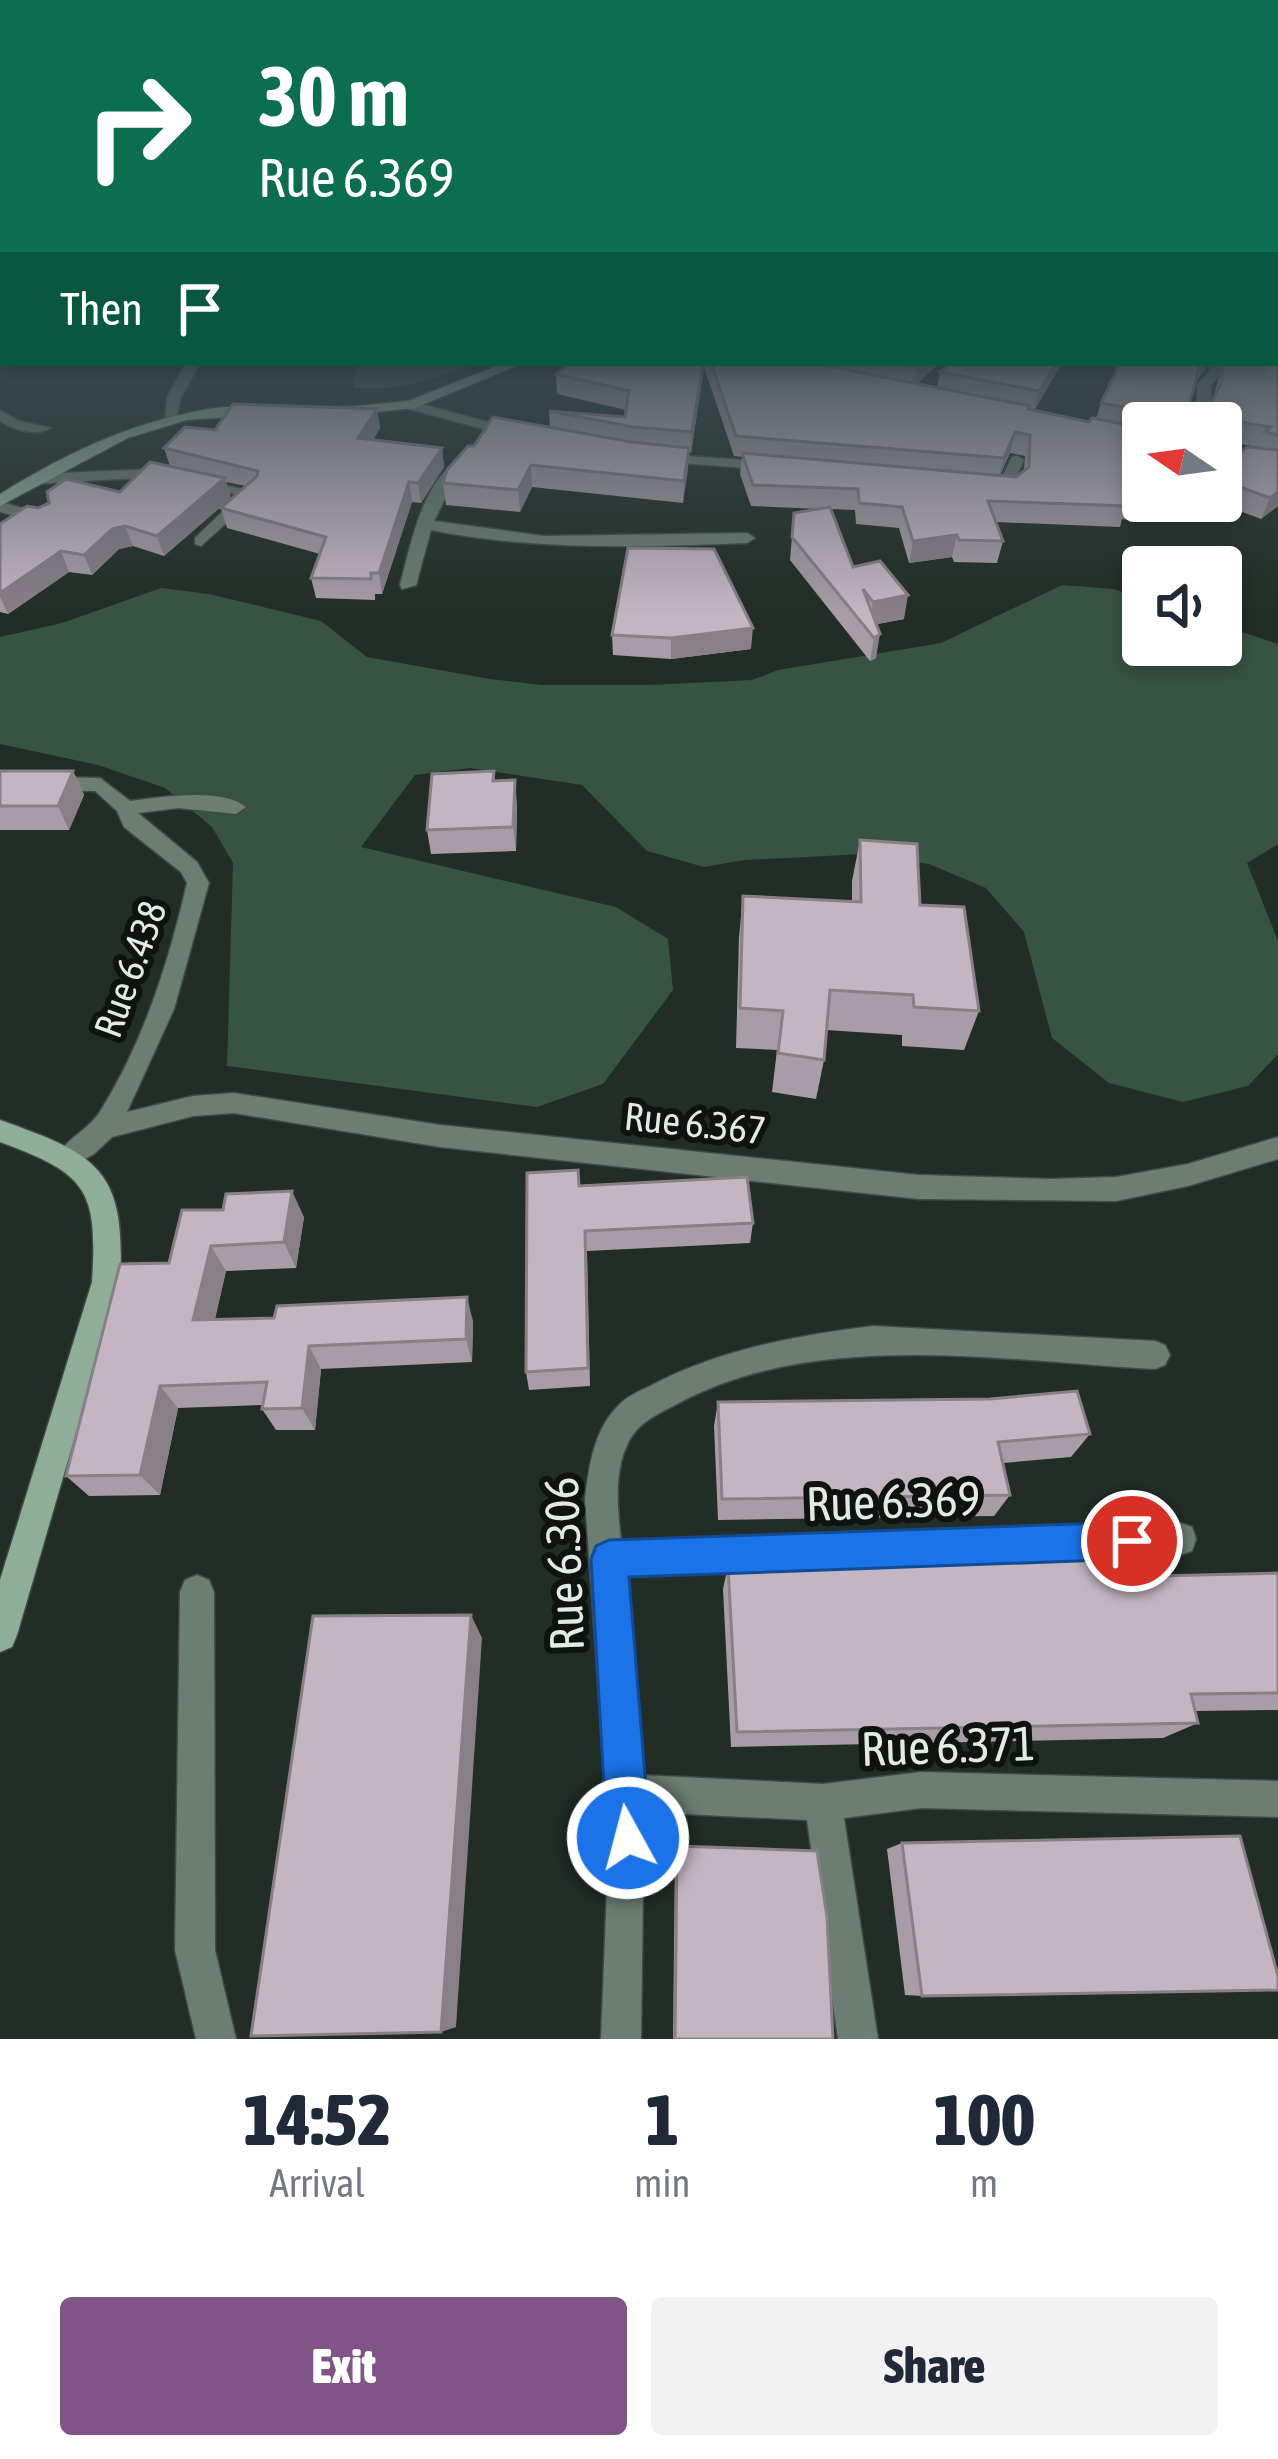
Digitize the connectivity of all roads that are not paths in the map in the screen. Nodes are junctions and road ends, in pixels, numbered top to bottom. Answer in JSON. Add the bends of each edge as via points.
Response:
{"nodes":[{"id":1,"x":14,"y":423,"type":"edge"},
{"id":2,"x":145,"y":423,"type":"edge"},
{"id":3,"x":445,"y":423,"type":"edge"},
{"id":4,"x":44,"y":428,"type":"dead end"},
{"id":5,"x":526,"y":436,"type":"edge"},
{"id":6,"x":479,"y":441,"type":"junction"},
{"id":7,"x":632,"y":455,"type":"edge"},
{"id":8,"x":1242,"y":459,"type":"edge"},
{"id":9,"x":1017,"y":460,"type":"dead end"},
{"id":10,"x":1278,"y":465,"type":"edge"},
{"id":11,"x":792,"y":467,"type":"edge"},
{"id":12,"x":34,"y":479,"type":"junction"},
{"id":13,"x":968,"y":488,"type":"edge"},
{"id":14,"x":0,"y":504,"type":"edge"},
{"id":15,"x":47,"y":519,"type":"edge"},
{"id":16,"x":424,"y":524,"type":"junction"},
{"id":17,"x":747,"y":538,"type":"dead end"},
{"id":18,"x":201,"y":541,"type":"dead end"},
{"id":19,"x":408,"y":585,"type":"dead end"},
{"id":20,"x":0,"y":783,"type":"edge"},
{"id":21,"x":126,"y":808,"type":"junction"},
{"id":22,"x":236,"y":808,"type":"dead end"},
{"id":23,"x":104,"y":1128,"type":"junction"},
{"id":24,"x":0,"y":1131,"type":"edge"},
{"id":25,"x":1278,"y":1148,"type":"edge"},
{"id":26,"x":70,"y":1156,"type":"junction"},
{"id":27,"x":1155,"y":1355,"type":"dead end"},
{"id":28,"x":1180,"y":1539,"type":"dead end"},
{"id":29,"x":609,"y":1559,"type":"junction"},
{"id":30,"x":197,"y":1592,"type":"dead end"},
{"id":31,"x":2,"y":1620,"type":"edge"},
{"id":32,"x":622,"y":1792,"type":"junction"},
{"id":33,"x":1278,"y":1799,"type":"edge"},
{"id":34,"x":823,"y":1802,"type":"junction"},
{"id":35,"x":216,"y":2039,"type":"edge"},
{"id":36,"x":621,"y":2039,"type":"edge"},
{"id":37,"x":858,"y":2039,"type":"edge"}],
"edges":[{"from":1,"to":4,"type":"street"},
{"from":2,"to":12,"type":"street"},
{"from":3,"to":6,"type":"street"},
{"from":5,"to":6,"type":"street"},
{"from":6,"to":16,"type":"street","via":[[439,489]]},
{"from":7,"to":11,"type":"street","via":[[695,452]]},
{"from":8,"to":10,"type":"street"},
{"from":9,"to":13,"type":"street","via":[[1011,489]]},
{"from":12,"to":14,"type":"street"},
{"from":12,"to":18,"type":"street","via":[[155,473],[251,493]]},
{"from":14,"to":15,"type":"street"},
{"from":16,"to":17,"type":"street","via":[[539,537]]},
{"from":16,"to":19,"type":"street"},
{"from":20,"to":21,"type":"street","name":"Rue 6.438","via":[[100,785]]},
{"from":21,"to":22,"type":"street","via":[[178,801]]},
{"from":21,"to":23,"type":"street","name":"Rue 6.438","via":[[131,822],[198,883],[173,976]]},
{"from":23,"to":25,"type":"street","name":"Rue 6.367","via":[[234,1103],[440,1136],[919,1187],[1052,1191],[1116,1189]]},
{"from":23,"to":26,"type":"street","name":"Rue 6.438"},
{"from":24,"to":26,"type":"street"},
{"from":26,"to":31,"type":"street","via":[[99,1187],[111,1226],[106,1282]]},
{"from":27,"to":29,"type":"street","name":"Rue 6.306","via":[[873,1340],[785,1351],[688,1382],[632,1412],[615,1434],[602,1499]]},
{"from":28,"to":29,"type":"street","name":"Rue 6.369"},
{"from":29,"to":32,"type":"street","name":"Rue 6.306"},
{"from":30,"to":35,"type":"street","via":[[195,1950]]},
{"from":32,"to":34,"type":"street","name":"Rue 6.371"},
{"from":32,"to":36,"type":"street","name":"Rue 6.306","via":[[628,1838]]},
{"from":33,"to":34,"type":"street","name":"Rue 6.371","via":[[921,1790]]},
{"from":34,"to":37,"type":"street"}]}
